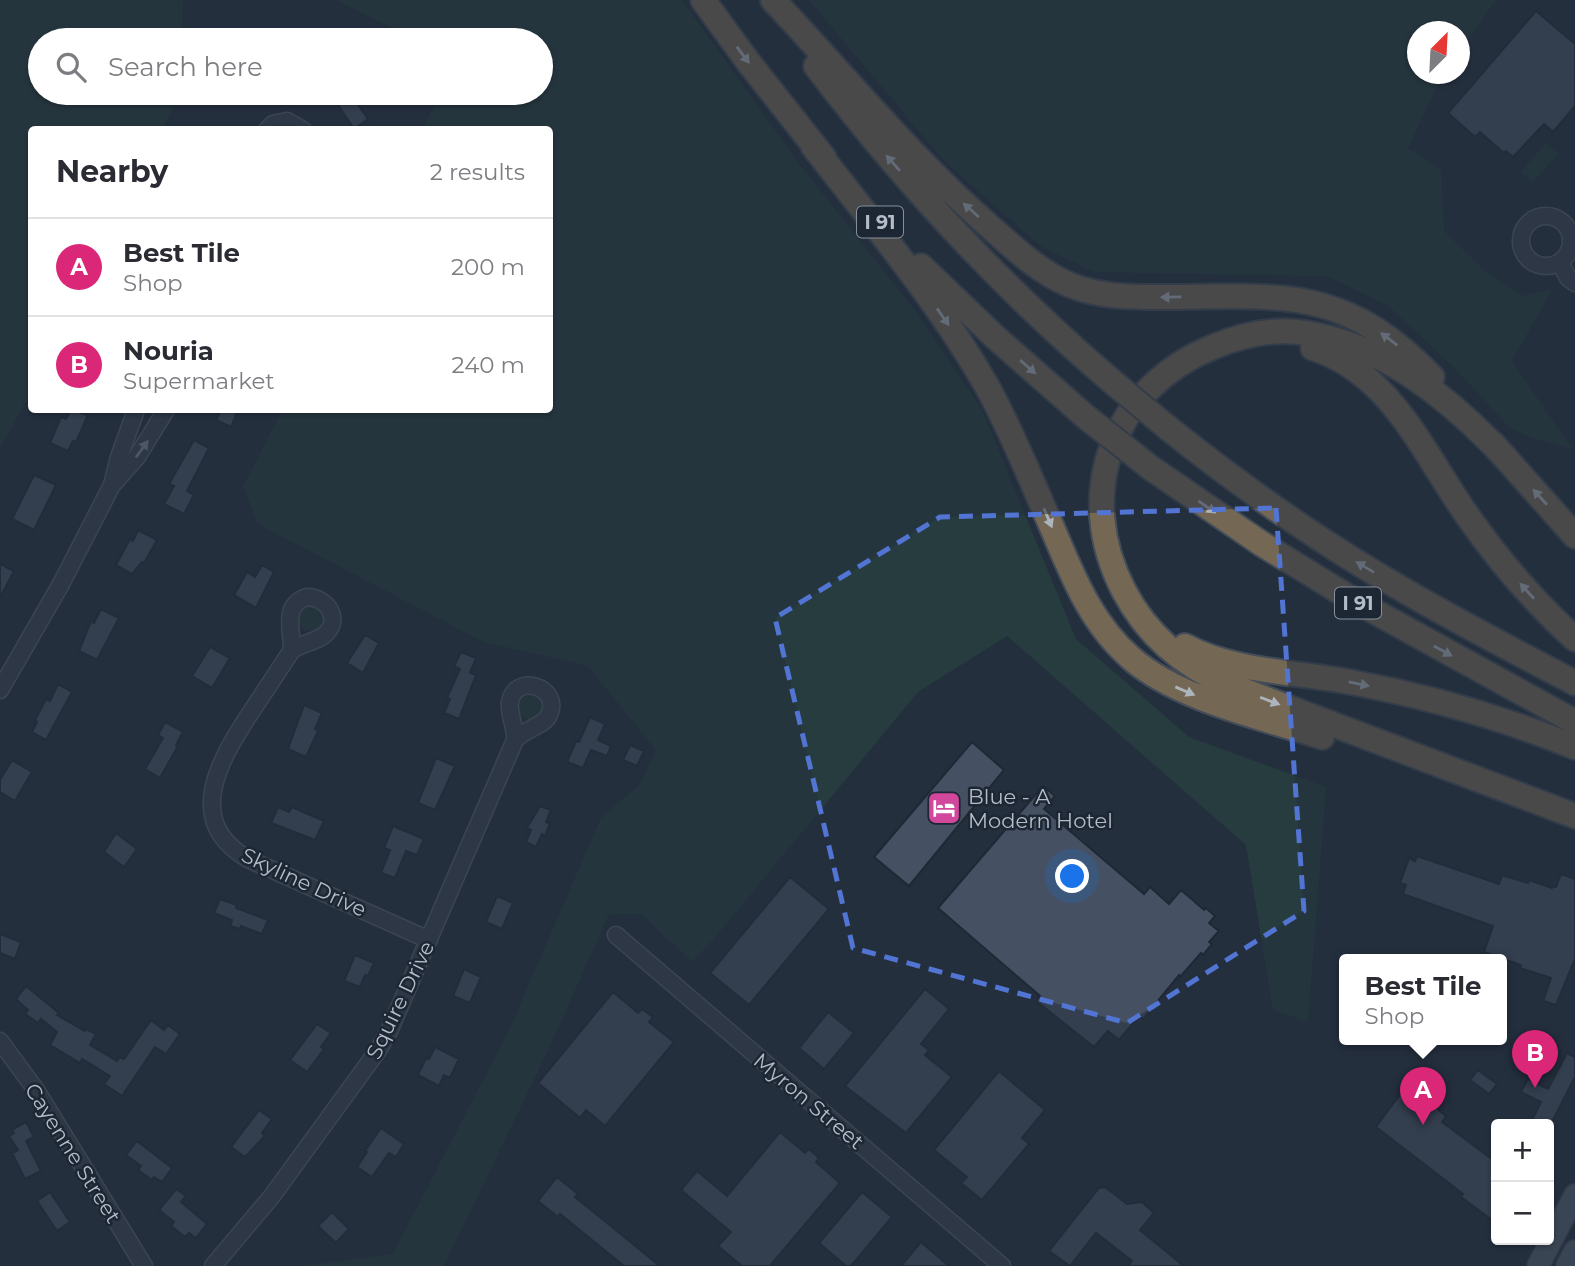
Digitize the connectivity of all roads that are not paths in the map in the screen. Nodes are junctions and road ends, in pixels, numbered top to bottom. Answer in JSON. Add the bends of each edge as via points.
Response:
{"nodes":[{"id":1,"x":703,"y":0,"type":"edge"},
{"id":2,"x":770,"y":0,"type":"edge"},
{"id":3,"x":271,"y":126,"type":"edge"},
{"id":4,"x":296,"y":126,"type":"edge"},
{"id":5,"x":813,"y":146,"type":"junction"},
{"id":6,"x":1560,"y":262,"type":"dead end"},
{"id":7,"x":1575,"y":283,"type":"edge"},
{"id":8,"x":1213,"y":347,"type":"junction"},
{"id":9,"x":135,"y":413,"type":"edge"},
{"id":10,"x":164,"y":413,"type":"edge"},
{"id":11,"x":1505,"y":457,"type":"junction"},
{"id":12,"x":112,"y":485,"type":"junction"},
{"id":13,"x":1575,"y":536,"type":"edge"},
{"id":14,"x":1113,"y":566,"type":"junction"},
{"id":15,"x":1575,"y":639,"type":"edge"},
{"id":16,"x":292,"y":650,"type":"dead end"},
{"id":17,"x":1575,"y":684,"type":"edge"},
{"id":18,"x":0,"y":690,"type":"edge"},
{"id":19,"x":1575,"y":722,"type":"edge"},
{"id":20,"x":515,"y":740,"type":"dead end"},
{"id":21,"x":1575,"y":747,"type":"edge"},
{"id":22,"x":1575,"y":817,"type":"edge"},
{"id":23,"x":616,"y":935,"type":"dead end"},
{"id":24,"x":429,"y":940,"type":"junction"},
{"id":25,"x":0,"y":1041,"type":"edge"},
{"id":26,"x":1575,"y":1195,"type":"edge"},
{"id":27,"x":1575,"y":1251,"type":"edge"},
{"id":28,"x":1001,"y":1265,"type":"edge"},
{"id":29,"x":144,"y":1266,"type":"edge"},
{"id":30,"x":213,"y":1266,"type":"edge"},
{"id":31,"x":1538,"y":1266,"type":"edge"},
{"id":32,"x":1567,"y":1266,"type":"edge"}],
"edges":[{"from":1,"to":5,"type":"highway","number":"I 91","one_way":true},
{"from":11,"to":2,"type":"highway","one_way":true,"via":[[1409,355],[1374,328],[1333,307],[1265,296],[1114,296],[1084,290],[1043,270],[929,170]]},
{"from":17,"to":2,"type":"highway","number":"I 91","one_way":true,"bridge":true,"via":[[1331,546],[1235,480],[1115,384],[1019,297],[912,185],[846,106]]},
{"from":3,"to":4,"type":"street","via":[[287,121]]},
{"from":5,"to":19,"type":"highway","number":"I 91","one_way":true,"bridge":true,"via":[[947,292],[1151,468],[1350,598]]},
{"from":5,"to":22,"type":"highway","one_way":true,"via":[[968,354],[1011,432],[1085,601],[1107,635],[1134,661],[1194,695]]},
{"from":6,"to":7,"type":"street"},
{"from":8,"to":11,"type":"highway","via":[[1279,331],[1318,335],[1353,346],[1433,391]]},
{"from":8,"to":14,"type":"highway","via":[[1180,362],[1153,383],[1132,406],[1113,443],[1101,499]]},
{"from":15,"to":8,"type":"highway","one_way":true,"via":[[1500,559],[1400,413],[1365,375],[1326,353],[1290,342],[1255,340]]},
{"from":9,"to":12,"type":"street"},
{"from":12,"to":10,"type":"street","one_way":true,"via":[[137,457]]},
{"from":13,"to":11,"type":"highway","one_way":true},
{"from":12,"to":18,"type":"street"},
{"from":14,"to":21,"type":"highway","one_way":true,"via":[[1150,621],[1209,657],[1425,698]]},
{"from":14,"to":22,"type":"highway","one_way":true,"via":[[1145,624],[1172,652],[1201,672]]},
{"from":16,"to":24,"type":"street","name":"Skyline Drive","via":[[224,756],[212,800],[216,825],[228,843],[248,859]]},
{"from":20,"to":24,"type":"street","name":"Squire Drive"},
{"from":23,"to":28,"type":"street","name":"Myron Street"},
{"from":24,"to":30,"type":"street","name":"Squire Drive","via":[[370,1063],[272,1196]]},
{"from":25,"to":29,"type":"street","name":"Cayenne Street","via":[[36,1090]]},
{"from":26,"to":31,"type":"main road"},
{"from":27,"to":32,"type":"main road"}]}
